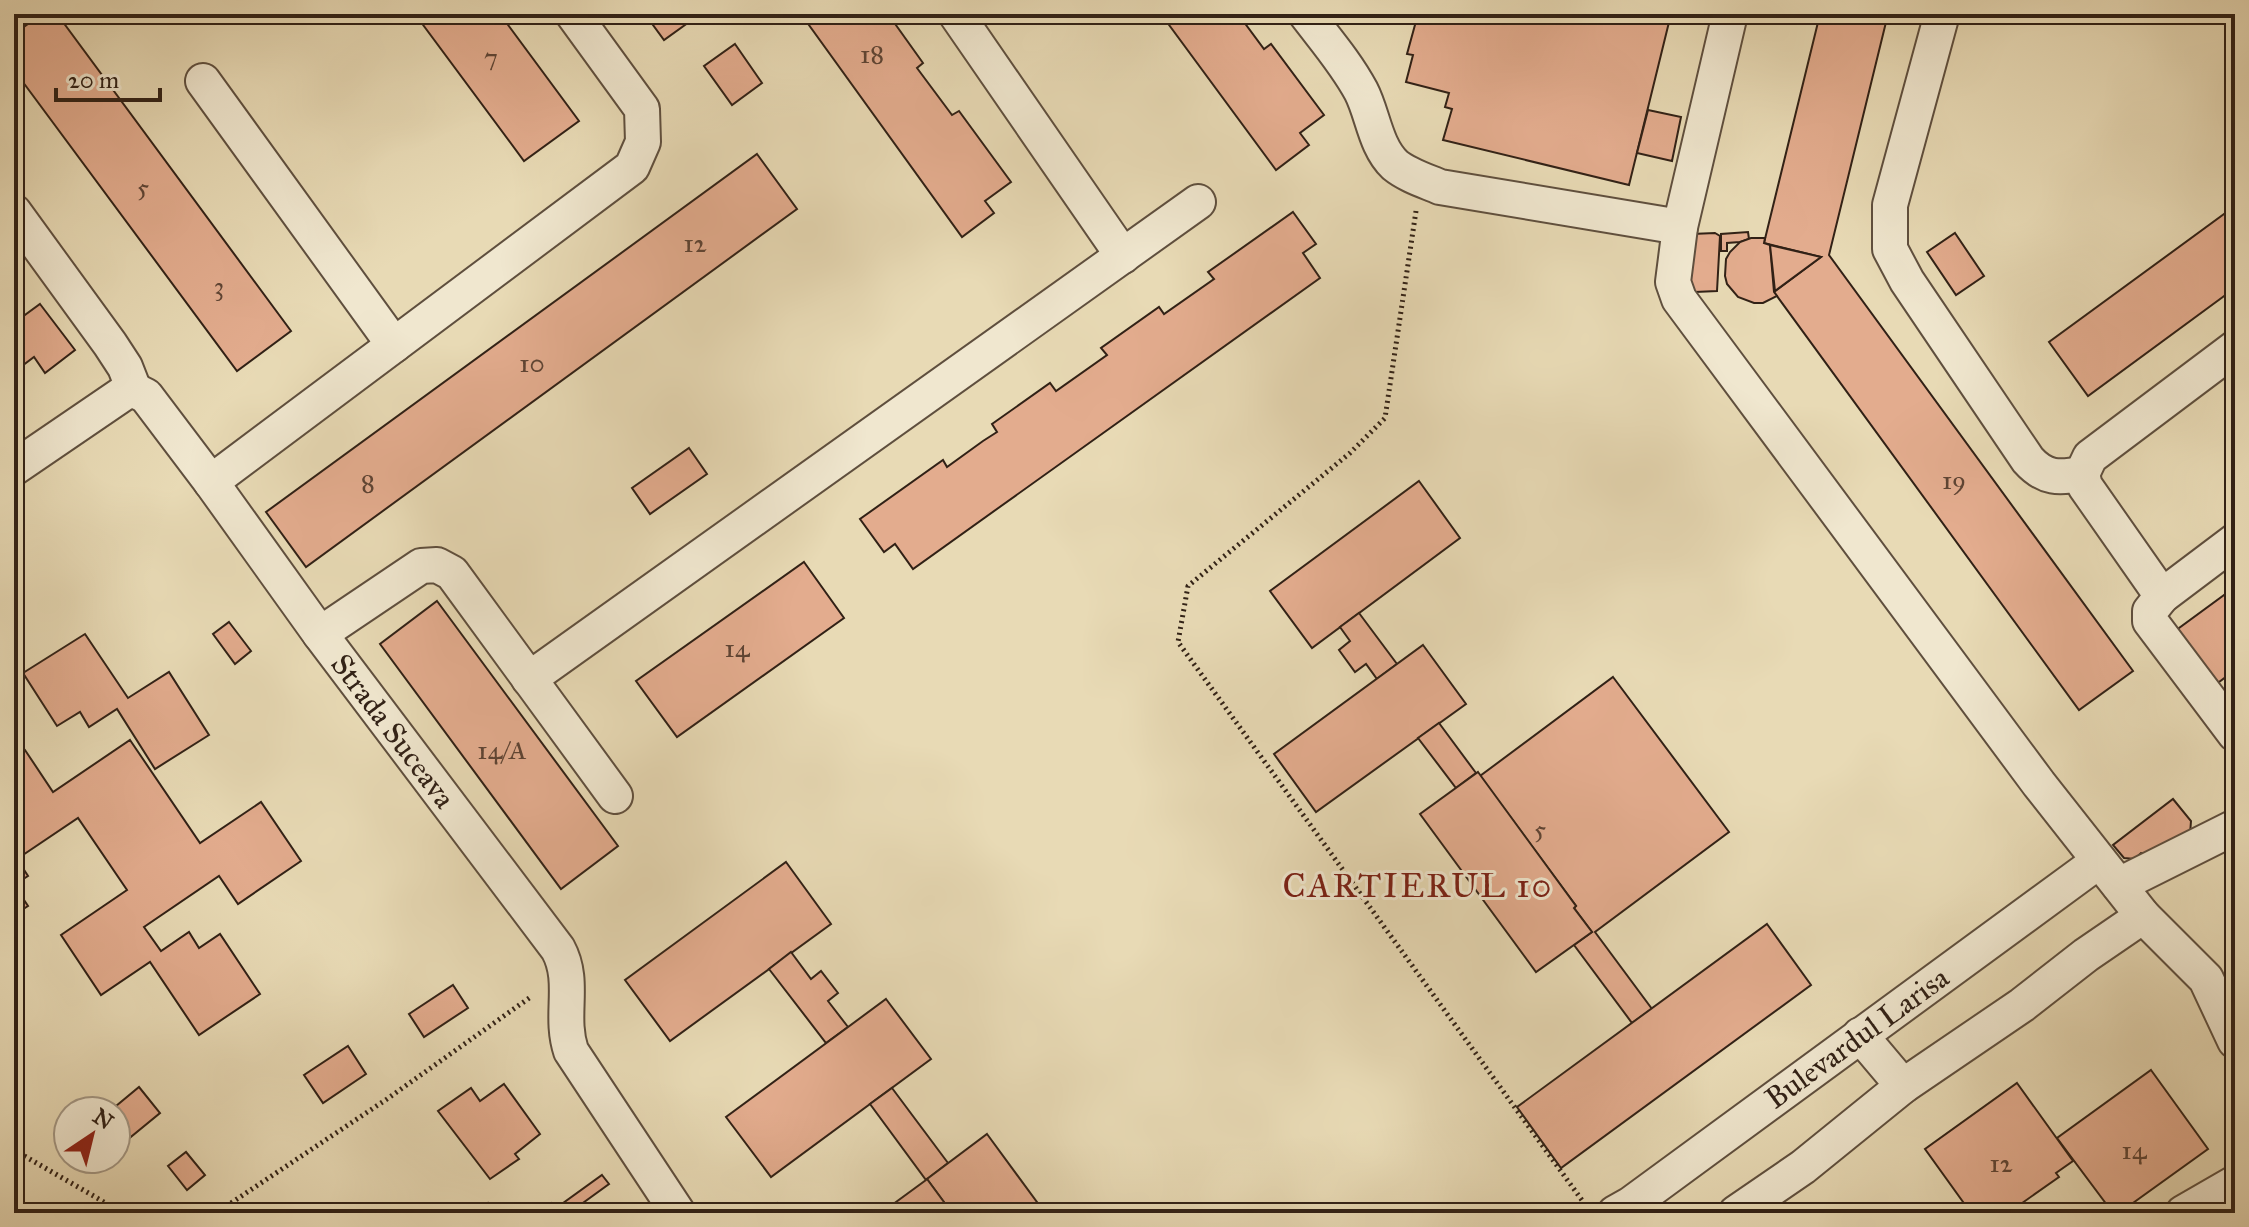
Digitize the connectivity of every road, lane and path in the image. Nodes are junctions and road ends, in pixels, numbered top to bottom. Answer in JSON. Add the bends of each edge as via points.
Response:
{"nodes":[{"id":1,"x":573,"y":14,"type":"edge"},
{"id":2,"x":956,"y":14,"type":"edge"},
{"id":3,"x":1306,"y":14,"type":"edge"},
{"id":4,"x":1730,"y":14,"type":"edge"},
{"id":5,"x":1942,"y":14,"type":"edge"},
{"id":6,"x":203,"y":81,"type":"dead end"},
{"id":7,"x":1421,"y":178,"type":"junction"},
{"id":8,"x":1198,"y":202,"type":"dead end"},
{"id":9,"x":1680,"y":227,"type":"junction"},
{"id":10,"x":19,"y":228,"type":"edge"},
{"id":11,"x":1123,"y":256,"type":"junction"},
{"id":12,"x":394,"y":345,"type":"junction"},
{"id":13,"x":2235,"y":348,"type":"edge"},
{"id":14,"x":134,"y":390,"type":"junction"},
{"id":15,"x":14,"y":468,"type":"edge"},
{"id":16,"x":2082,"y":474,"type":"junction"},
{"id":17,"x":211,"y":482,"type":"junction"},
{"id":18,"x":2235,"y":541,"type":"edge"},
{"id":19,"x":2162,"y":596,"type":"junction"},
{"id":20,"x":320,"y":634,"type":"junction"},
{"id":21,"x":529,"y":679,"type":"junction"},
{"id":22,"x":2235,"y":734,"type":"edge"},
{"id":23,"x":615,"y":796,"type":"dead end"},
{"id":24,"x":2235,"y":827,"type":"edge"},
{"id":25,"x":2109,"y":873,"type":"junction"},
{"id":26,"x":2143,"y":916,"type":"junction"},
{"id":27,"x":566,"y":991,"type":"junction"},
{"id":28,"x":1860,"y":1035,"type":"junction"},
{"id":29,"x":2235,"y":1041,"type":"edge"},
{"id":30,"x":1903,"y":1086,"type":"junction"},
{"id":31,"x":14,"y":1150,"type":"edge"},
{"id":32,"x":2235,"y":1183,"type":"edge"},
{"id":33,"x":114,"y":1211,"type":"edge"},
{"id":34,"x":123,"y":1213,"type":"edge"},
{"id":35,"x":216,"y":1213,"type":"edge"},
{"id":36,"x":678,"y":1213,"type":"edge"},
{"id":37,"x":1591,"y":1213,"type":"edge"},
{"id":38,"x":1615,"y":1213,"type":"edge"},
{"id":39,"x":1736,"y":1213,"type":"edge"},
{"id":40,"x":2183,"y":1213,"type":"edge"}],
"edges":[{"from":1,"to":12,"type":"street","via":[[642,109],[643,142],[632,167]]},
{"from":2,"to":11,"type":"street"},
{"from":3,"to":7,"type":"street","via":[[1359,87],[1384,149],[1395,164]]},
{"from":4,"to":9,"type":"street"},
{"from":5,"to":16,"type":"street","via":[[1890,205],[1890,249],[2028,460],[2055,478]]},
{"from":6,"to":12,"type":"street"},
{"from":7,"to":9,"type":"street","via":[[1440,187]]},
{"from":7,"to":37,"type":"path","via":[[1385,418],[1188,586],[1178,642]]},
{"from":8,"to":11,"type":"street"},
{"from":9,"to":25,"type":"street","via":[[1673,282],[1679,299]]},
{"from":10,"to":14,"type":"street","name":"Strada Suceava","via":[[110,344]]},
{"from":11,"to":21,"type":"street"},
{"from":12,"to":17,"type":"street"},
{"from":13,"to":16,"type":"street","via":[[2090,457]]},
{"from":14,"to":15,"type":"street"},
{"from":14,"to":17,"type":"street","name":"Strada Suceava","via":[[146,396]]},
{"from":16,"to":19,"type":"street","via":[[2085,486]]},
{"from":17,"to":20,"type":"street","name":"Strada Suceava"},
{"from":18,"to":19,"type":"street"},
{"from":19,"to":22,"type":"street","via":[[2150,611],[2150,621]]},
{"from":20,"to":21,"type":"street","via":[[421,566],[437,565],[452,573]]},
{"from":20,"to":27,"type":"street","name":"Strada Suceava","via":[[558,949],[565,962]]},
{"from":21,"to":23,"type":"street"},
{"from":24,"to":25,"type":"street","name":"Bulevardul Larisa"},
{"from":25,"to":26,"type":"street"},
{"from":25,"to":28,"type":"street","name":"Bulevardul Larisa"},
{"from":26,"to":29,"type":"street","via":[[2206,979]]},
{"from":26,"to":30,"type":"street"},
{"from":27,"to":35,"type":"path","via":[[545,989],[533,995]]},
{"from":27,"to":36,"type":"street","name":"Strada Suceava","via":[[565,1034],[571,1051]]},
{"from":28,"to":30,"type":"street"},
{"from":28,"to":38,"type":"street","name":"Bulevardul Larisa"},
{"from":30,"to":39,"type":"street"},
{"from":31,"to":33,"type":"path"},
{"from":32,"to":40,"type":"street"},
{"from":33,"to":34,"type":"path"}]}
